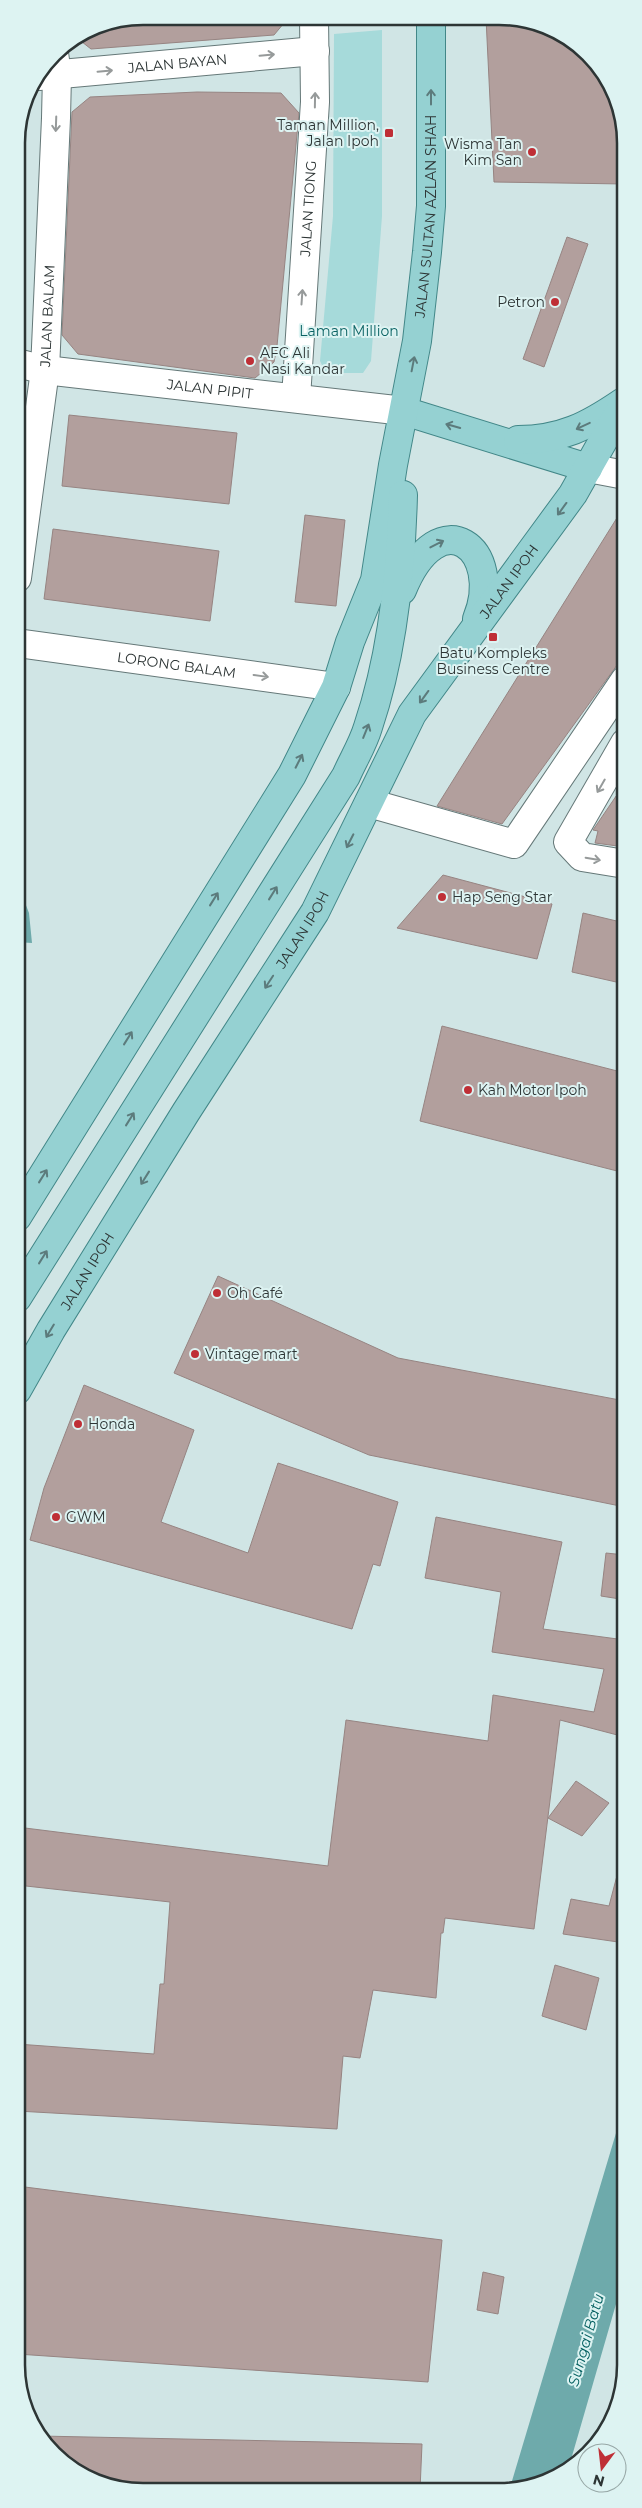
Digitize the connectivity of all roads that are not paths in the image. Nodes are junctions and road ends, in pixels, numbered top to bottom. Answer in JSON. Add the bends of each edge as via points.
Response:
{"nodes":[{"id":1,"x":314,"y":25,"type":"edge"},
{"id":2,"x":432,"y":25,"type":"edge"},
{"id":3,"x":315,"y":51,"type":"junction"},
{"id":4,"x":52,"y":68,"type":"edge"},
{"id":5,"x":50,"y":70,"type":"edge"},
{"id":6,"x":25,"y":365,"type":"edge"},
{"id":7,"x":45,"y":370,"type":"junction"},
{"id":8,"x":296,"y":398,"type":"junction"},
{"id":9,"x":617,"y":407,"type":"edge"},
{"id":10,"x":404,"y":412,"type":"junction"},
{"id":11,"x":617,"y":416,"type":"edge"},
{"id":12,"x":500,"y":440,"type":"junction"},
{"id":13,"x":588,"y":468,"type":"junction"},
{"id":14,"x":617,"y":473,"type":"edge"},
{"id":15,"x":25,"y":519,"type":"edge"},
{"id":16,"x":394,"y":613,"type":"junction"},
{"id":17,"x":474,"y":628,"type":"junction"},
{"id":18,"x":25,"y":644,"type":"edge"},
{"id":19,"x":336,"y":687,"type":"junction"},
{"id":20,"x":617,"y":692,"type":"edge"},
{"id":21,"x":617,"y":757,"type":"edge"},
{"id":22,"x":369,"y":803,"type":"junction"},
{"id":23,"x":617,"y":863,"type":"edge"},
{"id":24,"x":25,"y":1204,"type":"edge"},
{"id":25,"x":25,"y":1285,"type":"edge"},
{"id":26,"x":25,"y":1376,"type":"edge"}],
"edges":[{"from":1,"to":3,"type":"street","name":"JALAN TIONG"},
{"from":10,"to":2,"type":"main road","name":"JALAN SULTAN AZLAN SHAH","one_way":true,"via":[[417,341],[430,215]]},
{"from":4,"to":3,"type":"street","name":"JALAN BAYAN","one_way":true},
{"from":8,"to":3,"type":"street","name":"JALAN TIONG","one_way":true,"via":[[315,102]]},
{"from":5,"to":7,"type":"street","name":"JALAN BALAM","one_way":true},
{"from":6,"to":7,"type":"street","name":"JALAN PIPIT"},
{"from":7,"to":8,"type":"street","name":"JALAN PIPIT"},
{"from":7,"to":15,"type":"street","name":"JALAN BALAM"},
{"from":8,"to":10,"type":"street","name":"JALAN PIPIT"},
{"from":9,"to":12,"type":"main road","one_way":true,"via":[[586,424],[544,440]]},
{"from":12,"to":10,"type":"main road","one_way":true},
{"from":10,"to":16,"type":"main road","via":[[402,539]]},
{"from":10,"to":19,"type":"main road","via":[[375,580]]},
{"from":11,"to":13,"type":"main road"},
{"from":12,"to":13,"type":"main road"},
{"from":13,"to":14,"type":"street"},
{"from":13,"to":17,"type":"main road","name":"JALAN IPOH","one_way":true,"via":[[573,494]]},
{"from":16,"to":17,"type":"main road","one_way":true,"via":[[416,561],[426,550],[448,539],[462,543],[476,553],[482,574],[484,602]]},
{"from":25,"to":16,"type":"main road","one_way":true,"via":[[346,776],[368,728],[382,681]]},
{"from":17,"to":22,"type":"main road","name":"JALAN IPOH","one_way":true,"via":[[412,714]]},
{"from":18,"to":19,"type":"street","name":"LORONG BALAM","one_way":true},
{"from":24,"to":19,"type":"main road","one_way":true,"via":[[292,775]]},
{"from":20,"to":22,"type":"street","via":[[514,844]]},
{"from":21,"to":23,"type":"street","one_way":true,"via":[[568,842],[582,857]]},
{"from":22,"to":26,"type":"main road","name":"JALAN IPOH","one_way":true,"via":[[315,912],[186,1112]]}]}
